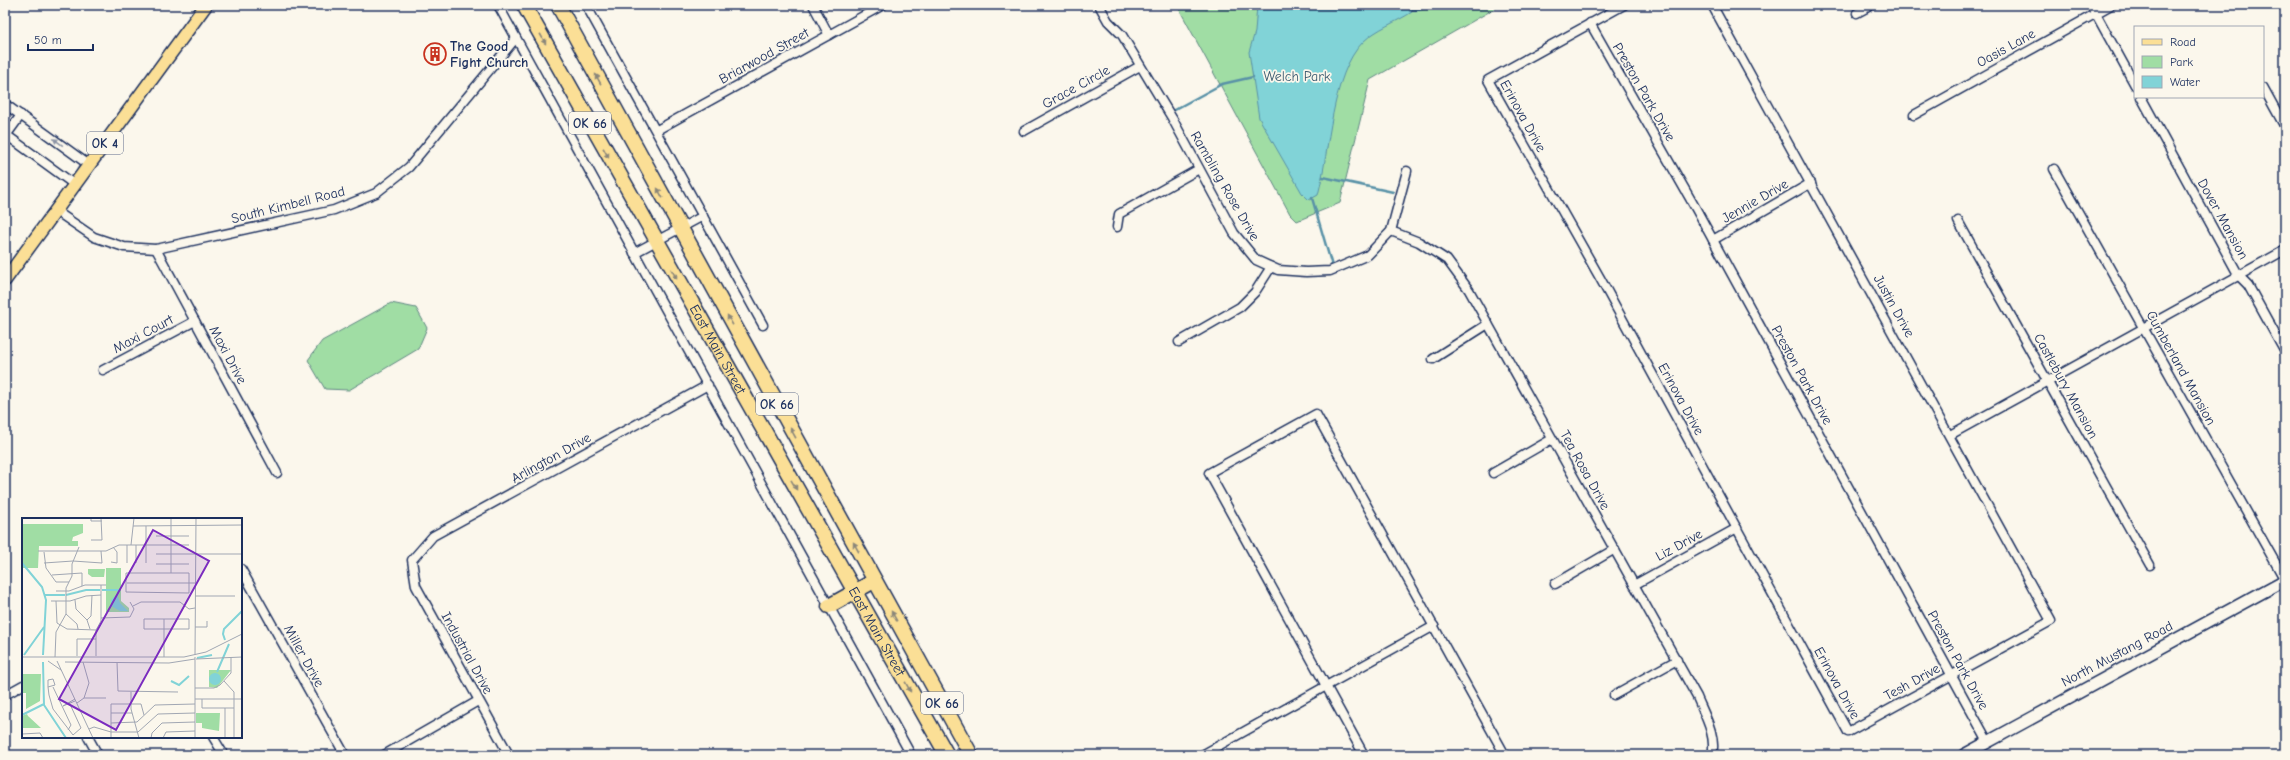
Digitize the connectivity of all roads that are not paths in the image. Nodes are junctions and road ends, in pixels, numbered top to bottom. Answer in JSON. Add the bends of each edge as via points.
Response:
{"nodes":[{"id":1,"x":206,"y":5,"type":"edge"},
{"id":2,"x":498,"y":5,"type":"edge"},
{"id":3,"x":524,"y":5,"type":"edge"},
{"id":4,"x":558,"y":5,"type":"edge"},
{"id":5,"x":586,"y":5,"type":"edge"},
{"id":6,"x":813,"y":5,"type":"edge"},
{"id":7,"x":883,"y":5,"type":"edge"},
{"id":8,"x":1099,"y":5,"type":"edge"},
{"id":9,"x":1624,"y":5,"type":"edge"},
{"id":10,"x":1712,"y":5,"type":"edge"},
{"id":11,"x":1872,"y":5,"type":"edge"},
{"id":12,"x":2091,"y":5,"type":"edge"},
{"id":13,"x":2111,"y":5,"type":"edge"},
{"id":14,"x":1857,"y":13,"type":"dead end"},
{"id":15,"x":2096,"y":14,"type":"junction"},
{"id":16,"x":1590,"y":23,"type":"junction"},
{"id":17,"x":829,"y":35,"type":"junction"},
{"id":18,"x":516,"y":38,"type":"junction"},
{"id":19,"x":1140,"y":66,"type":"junction"},
{"id":20,"x":2134,"y":84,"type":"edge"},
{"id":21,"x":2264,"y":90,"type":"edge"},
{"id":22,"x":2142,"y":98,"type":"edge"},
{"id":23,"x":5,"y":104,"type":"edge"},
{"id":24,"x":21,"y":115,"type":"junction"},
{"id":25,"x":1914,"y":115,"type":"dead end"},
{"id":26,"x":2285,"y":127,"type":"edge"},
{"id":27,"x":657,"y":130,"type":"junction"},
{"id":28,"x":1024,"y":131,"type":"dead end"},
{"id":29,"x":6,"y":135,"type":"edge"},
{"id":30,"x":89,"y":165,"type":"junction"},
{"id":31,"x":1199,"y":169,"type":"junction"},
{"id":32,"x":2054,"y":169,"type":"dead end"},
{"id":33,"x":1407,"y":171,"type":"dead end"},
{"id":34,"x":1811,"y":183,"type":"junction"},
{"id":35,"x":75,"y":185,"type":"junction"},
{"id":36,"x":56,"y":211,"type":"junction"},
{"id":37,"x":703,"y":216,"type":"junction"},
{"id":38,"x":1958,"y":221,"type":"dead end"},
{"id":39,"x":679,"y":227,"type":"junction"},
{"id":40,"x":1116,"y":227,"type":"dead end"},
{"id":41,"x":1391,"y":231,"type":"junction"},
{"id":42,"x":655,"y":240,"type":"junction"},
{"id":43,"x":1713,"y":240,"type":"junction"},
{"id":44,"x":156,"y":250,"type":"junction"},
{"id":45,"x":2285,"y":250,"type":"edge"},
{"id":46,"x":634,"y":253,"type":"junction"},
{"id":47,"x":1270,"y":267,"type":"junction"},
{"id":48,"x":2239,"y":276,"type":"junction"},
{"id":49,"x":5,"y":280,"type":"edge"},
{"id":50,"x":195,"y":321,"type":"junction"},
{"id":51,"x":1488,"y":324,"type":"junction"},
{"id":52,"x":763,"y":325,"type":"dead end"},
{"id":53,"x":2144,"y":328,"type":"junction"},
{"id":54,"x":1179,"y":342,"type":"dead end"},
{"id":55,"x":2285,"y":352,"type":"edge"},
{"id":56,"x":1433,"y":359,"type":"dead end"},
{"id":57,"x":103,"y":370,"type":"dead end"},
{"id":58,"x":2048,"y":380,"type":"junction"},
{"id":59,"x":708,"y":385,"type":"junction"},
{"id":60,"x":1950,"y":435,"type":"junction"},
{"id":61,"x":1552,"y":439,"type":"junction"},
{"id":62,"x":277,"y":473,"type":"dead end"},
{"id":63,"x":1492,"y":473,"type":"dead end"},
{"id":64,"x":1737,"y":528,"type":"junction"},
{"id":65,"x":1614,"y":550,"type":"junction"},
{"id":66,"x":412,"y":560,"type":"joint"},
{"id":67,"x":2150,"y":566,"type":"dead end"},
{"id":68,"x":242,"y":571,"type":"edge"},
{"id":69,"x":2285,"y":580,"type":"edge"},
{"id":70,"x":874,"y":581,"type":"junction"},
{"id":71,"x":1555,"y":584,"type":"dead end"},
{"id":72,"x":1634,"y":585,"type":"junction"},
{"id":73,"x":855,"y":592,"type":"junction"},
{"id":74,"x":830,"y":606,"type":"junction"},
{"id":75,"x":2051,"y":620,"type":"joint"},
{"id":76,"x":1434,"y":626,"type":"junction"},
{"id":77,"x":1677,"y":660,"type":"junction"},
{"id":78,"x":1951,"y":675,"type":"junction"},
{"id":79,"x":22,"y":686,"type":"edge"},
{"id":80,"x":1326,"y":686,"type":"junction"},
{"id":81,"x":5,"y":695,"type":"edge"},
{"id":82,"x":1614,"y":695,"type":"dead end"},
{"id":83,"x":478,"y":701,"type":"junction"},
{"id":84,"x":1848,"y":732,"type":"joint"},
{"id":85,"x":89,"y":738,"type":"edge"},
{"id":86,"x":214,"y":738,"type":"edge"},
{"id":87,"x":1988,"y":742,"type":"junction"},
{"id":88,"x":98,"y":755,"type":"edge"},
{"id":89,"x":224,"y":755,"type":"edge"},
{"id":90,"x":345,"y":755,"type":"edge"},
{"id":91,"x":384,"y":755,"type":"edge"},
{"id":92,"x":509,"y":755,"type":"edge"},
{"id":93,"x":911,"y":755,"type":"edge"},
{"id":94,"x":947,"y":755,"type":"edge"},
{"id":95,"x":971,"y":755,"type":"edge"},
{"id":96,"x":1202,"y":755,"type":"edge"},
{"id":97,"x":1364,"y":755,"type":"edge"},
{"id":98,"x":1505,"y":755,"type":"edge"},
{"id":99,"x":1712,"y":755,"type":"edge"},
{"id":100,"x":1964,"y":755,"type":"edge"}],
"edges":[{"from":1,"to":30,"type":"main road","number":"OK 4"},
{"from":2,"to":18,"type":"street","name":"East Main Street"},
{"from":3,"to":42,"type":"highway","name":"East Main Street","number":"OK 66","one_way":true},
{"from":39,"to":4,"type":"highway","name":"East Main Street","number":"OK 66","one_way":true},
{"from":5,"to":27,"type":"street"},
{"from":6,"to":17,"type":"street"},
{"from":7,"to":17,"type":"street","name":"Briarwood Street"},
{"from":8,"to":19,"type":"street","name":"Rambling Rose Drive","via":[[1108,21],[1122,35]]},
{"from":9,"to":16,"type":"street"},
{"from":10,"to":34,"type":"street","name":"Justin Drive"},
{"from":11,"to":14,"type":"street"},
{"from":12,"to":15,"type":"street"},
{"from":13,"to":15,"type":"street","name":"Oasis Lane"},
{"from":15,"to":20,"type":"street"},
{"from":15,"to":25,"type":"street","name":"Oasis Lane"},
{"from":16,"to":43,"type":"street","name":"Preston Park Drive"},
{"from":16,"to":64,"type":"street","name":"Erinova Drive","via":[[1488,80]]},
{"from":17,"to":27,"type":"street","name":"Briarwood Street"},
{"from":18,"to":44,"type":"street","name":"South Kimbell Road","via":[[409,167],[376,193],[334,210]]},
{"from":18,"to":46,"type":"street","name":"East Main Street"},
{"from":19,"to":28,"type":"street","name":"Grace Circle"},
{"from":19,"to":31,"type":"street","name":"Rambling Rose Drive"},
{"from":21,"to":26,"type":"street"},
{"from":22,"to":48,"type":"street","name":"Dover Mansion"},
{"from":23,"to":24,"type":"street"},
{"from":24,"to":29,"type":"street"},
{"from":30,"to":24,"type":"street","one_way":true},
{"from":27,"to":37,"type":"street"},
{"from":29,"to":35,"type":"street"},
{"from":30,"to":35,"type":"main road","number":"OK 4"},
{"from":31,"to":40,"type":"street","via":[[1119,214]]},
{"from":31,"to":47,"type":"street","name":"Rambling Rose Drive","via":[[1245,250],[1256,260]]},
{"from":32,"to":53,"type":"street","name":"Cumberland Mansion"},
{"from":33,"to":41,"type":"street"},
{"from":34,"to":43,"type":"street","name":"Jennie Drive"},
{"from":34,"to":60,"type":"street","name":"Justin Drive"},
{"from":35,"to":36,"type":"main road","number":"OK 4"},
{"from":36,"to":44,"type":"street","name":"South Kimbell Road","via":[[94,237],[124,247]]},
{"from":36,"to":49,"type":"main road","number":"OK 4"},
{"from":37,"to":39,"type":"street"},
{"from":37,"to":52,"type":"street"},
{"from":38,"to":58,"type":"street","name":"Castlebury Mansion"},
{"from":39,"to":42,"type":"street"},
{"from":70,"to":39,"type":"highway","name":"East Main Street","number":"OK 66","one_way":true},
{"from":41,"to":47,"type":"street","name":"Rambling Rose Drive","via":[[1368,254],[1330,271],[1306,272]]},
{"from":41,"to":51,"type":"street","name":"Tea Rosa Drive","via":[[1419,242],[1447,260],[1469,290]]},
{"from":42,"to":46,"type":"street"},
{"from":42,"to":73,"type":"highway","name":"East Main Street","number":"OK 66","one_way":true},
{"from":43,"to":78,"type":"street","name":"Preston Park Drive"},
{"from":44,"to":50,"type":"street","name":"Maxi Drive"},
{"from":45,"to":48,"type":"street"},
{"from":46,"to":59,"type":"street","name":"East Main Street"},
{"from":47,"to":54,"type":"street","via":[[1255,292],[1240,307]]},
{"from":48,"to":53,"type":"street"},
{"from":48,"to":55,"type":"street","name":"Dover Mansion","via":[[2248,285]]},
{"from":50,"to":57,"type":"street","name":"Maxi Court"},
{"from":50,"to":62,"type":"street","name":"Maxi Drive"},
{"from":51,"to":56,"type":"street"},
{"from":51,"to":61,"type":"street","name":"Tea Rosa Drive"},
{"from":53,"to":58,"type":"street"},
{"from":53,"to":69,"type":"street","name":"Cumberland Mansion"},
{"from":58,"to":60,"type":"street"},
{"from":58,"to":67,"type":"street","name":"Castlebury Mansion"},
{"from":59,"to":66,"type":"street","name":"Arlington Drive","via":[[433,536]]},
{"from":59,"to":74,"type":"street","name":"East Main Street"},
{"from":60,"to":75,"type":"street","name":"Justin Drive"},
{"from":61,"to":63,"type":"street"},
{"from":61,"to":65,"type":"street","name":"Tea Rosa Drive"},
{"from":64,"to":72,"type":"street","name":"Liz Drive"},
{"from":64,"to":84,"type":"street","name":"Erinova Drive"},
{"from":65,"to":71,"type":"street"},
{"from":65,"to":72,"type":"street","name":"Tea Rosa Drive"},
{"from":66,"to":83,"type":"street","name":"Industrial Drive","via":[[416,586]]},
{"from":68,"to":90,"type":"street","name":"Miller Drive"},
{"from":69,"to":87,"type":"street","name":"North Mustang Road"},
{"from":70,"to":73,"type":"highway"},
{"from":95,"to":70,"type":"highway","name":"East Main Street","number":"OK 66","one_way":true},
{"from":72,"to":77,"type":"street","name":"Tea Rosa Drive"},
{"from":73,"to":74,"type":"highway"},
{"from":73,"to":94,"type":"highway","name":"East Main Street","number":"OK 66","one_way":true},
{"from":74,"to":93,"type":"street","name":"East Main Street"},
{"from":75,"to":78,"type":"street","name":"Tesh Drive"},
{"from":76,"to":80,"type":"street"},
{"from":76,"to":80,"type":"street","via":[[1316,414],[1209,472]]},
{"from":76,"to":98,"type":"street"},
{"from":77,"to":82,"type":"street"},
{"from":77,"to":99,"type":"street","name":"Tea Rosa Drive","via":[[1707,719],[1714,747]]},
{"from":78,"to":84,"type":"street","name":"Tesh Drive"},
{"from":78,"to":87,"type":"street","name":"Preston Park Drive"},
{"from":79,"to":81,"type":"street"},
{"from":80,"to":96,"type":"street"},
{"from":80,"to":97,"type":"street"},
{"from":83,"to":91,"type":"street"},
{"from":83,"to":92,"type":"street","name":"Industrial Drive"},
{"from":85,"to":88,"type":"street"},
{"from":86,"to":89,"type":"street"},
{"from":87,"to":100,"type":"street","name":"North Mustang Road"}]}
